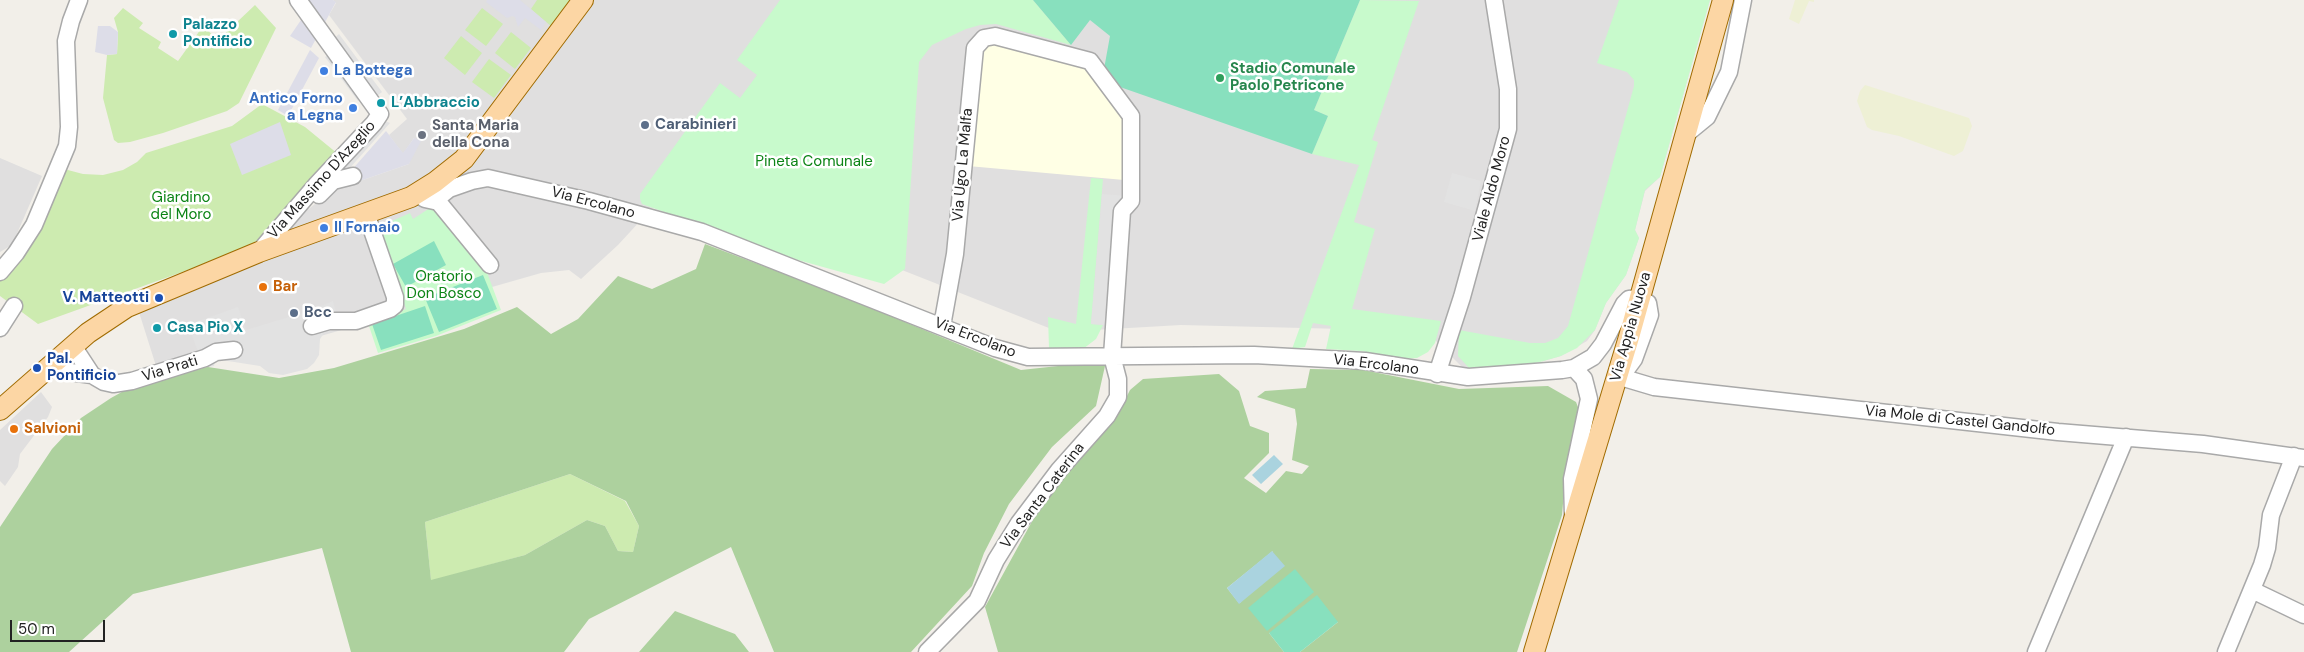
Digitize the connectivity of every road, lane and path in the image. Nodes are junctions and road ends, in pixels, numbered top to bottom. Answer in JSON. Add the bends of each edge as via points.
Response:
{"nodes":[{"id":1,"x":79,"y":0,"type":"edge"},
{"id":2,"x":583,"y":0,"type":"edge"},
{"id":3,"x":1494,"y":0,"type":"edge"},
{"id":4,"x":1723,"y":0,"type":"edge"},
{"id":5,"x":1743,"y":0,"type":"edge"},
{"id":6,"x":304,"y":3,"type":"edge"},
{"id":7,"x":1013,"y":41,"type":"joint"},
{"id":8,"x":1685,"y":135,"type":"junction"},
{"id":9,"x":353,"y":176,"type":"dead end"},
{"id":10,"x":417,"y":194,"type":"junction"},
{"id":11,"x":436,"y":199,"type":"junction"},
{"id":12,"x":298,"y":205,"type":"junction"},
{"id":13,"x":366,"y":213,"type":"junction"},
{"id":14,"x":259,"y":252,"type":"junction"},
{"id":15,"x":490,"y":265,"type":"dead end"},
{"id":16,"x":0,"y":272,"type":"edge"},
{"id":17,"x":1640,"y":298,"type":"junction"},
{"id":18,"x":14,"y":306,"type":"dead end"},
{"id":19,"x":312,"y":326,"type":"dead end"},
{"id":20,"x":942,"y":326,"type":"junction"},
{"id":21,"x":0,"y":328,"type":"edge"},
{"id":22,"x":73,"y":346,"type":"junction"},
{"id":23,"x":234,"y":350,"type":"dead end"},
{"id":24,"x":1112,"y":356,"type":"junction"},
{"id":25,"x":54,"y":363,"type":"junction"},
{"id":26,"x":1568,"y":369,"type":"junction"},
{"id":27,"x":89,"y":374,"type":"junction"},
{"id":28,"x":1437,"y":374,"type":"junction"},
{"id":29,"x":1616,"y":376,"type":"junction"},
{"id":30,"x":0,"y":410,"type":"edge"},
{"id":31,"x":2126,"y":437,"type":"junction"},
{"id":32,"x":2299,"y":457,"type":"edge"},
{"id":33,"x":1574,"y":525,"type":"junction"},
{"id":34,"x":2252,"y":590,"type":"junction"},
{"id":35,"x":2304,"y":615,"type":"edge"},
{"id":36,"x":927,"y":652,"type":"edge"},
{"id":37,"x":1534,"y":652,"type":"edge"},
{"id":38,"x":2036,"y":652,"type":"edge"},
{"id":39,"x":2226,"y":652,"type":"edge"}],
"edges":[{"from":1,"to":16,"type":"street","via":[[66,41],[67,146],[34,224]]},
{"from":2,"to":10,"type":"main road","via":[[464,159]]},
{"from":3,"to":28,"type":"street","name":"Viale Aldo Moro","via":[[1508,90],[1508,129],[1462,297]]},
{"from":4,"to":8,"type":"main road","name":"Via Appia Nuova"},
{"from":5,"to":8,"type":"street","via":[[1729,72],[1707,117]]},
{"from":6,"to":12,"type":"street","name":"Via Massimo D'Azeglio","via":[[380,114]]},
{"from":7,"to":20,"type":"street","name":"Via Ugo La Malfa","via":[[988,36],[980,40],[973,52],[955,254]]},
{"from":7,"to":24,"type":"street","name":"Via Santa Caterina","via":[[1090,61],[1132,116],[1131,201],[1122,211]]},
{"from":8,"to":17,"type":"main road","name":"Via Appia Nuova"},
{"from":9,"to":12,"type":"street","via":[[333,181],[308,205]]},
{"from":10,"to":11,"type":"street","via":[[428,200]]},
{"from":10,"to":13,"type":"main road"},
{"from":11,"to":15,"type":"street"},
{"from":11,"to":20,"type":"street","name":"Via Ercolano","via":[[449,189],[488,178],[589,201],[702,232]]},
{"from":12,"to":14,"type":"street","name":"Via Massimo D'Azeglio"},
{"from":13,"to":14,"type":"main road"},
{"from":13,"to":19,"type":"street","via":[[395,305],[356,321],[329,321]]},
{"from":14,"to":22,"type":"main road","via":[[121,310]]},
{"from":17,"to":26,"type":"street","via":[[1626,301],[1590,359]]},
{"from":17,"to":29,"type":"main road","name":"Via Appia Nuova"},
{"from":18,"to":21,"type":"street"},
{"from":20,"to":24,"type":"street","name":"Via Ercolano","via":[[1020,355],[1044,358]]},
{"from":22,"to":25,"type":"main road"},
{"from":22,"to":27,"type":"street"},
{"from":23,"to":27,"type":"street","name":"Via Prati","via":[[216,352],[126,383]]},
{"from":24,"to":28,"type":"street","name":"Via Ercolano","via":[[1254,355],[1365,361]]},
{"from":24,"to":36,"type":"street","name":"Via Santa Caterina","via":[[1119,388],[1116,403],[1108,416],[1059,470],[1019,523],[996,560],[977,601]]},
{"from":25,"to":27,"type":"street"},
{"from":25,"to":30,"type":"main road"},
{"from":26,"to":28,"type":"street","name":"Via Ercolano","via":[[1477,377]]},
{"from":26,"to":33,"type":"street","via":[[1584,379],[1589,396],[1572,479]]},
{"from":29,"to":31,"type":"street","name":"Via Mole di Castel Gandolfo","via":[[1654,387]]},
{"from":29,"to":33,"type":"main road","name":"Via Appia Nuova"},
{"from":31,"to":32,"type":"street","name":"Via Mole di Castel Gandolfo"},
{"from":31,"to":38,"type":"street"},
{"from":32,"to":34,"type":"street","via":[[2271,515],[2266,554]]},
{"from":33,"to":37,"type":"main road","name":"Via Appia Nuova"},
{"from":34,"to":35,"type":"street"},
{"from":34,"to":39,"type":"street"}]}
